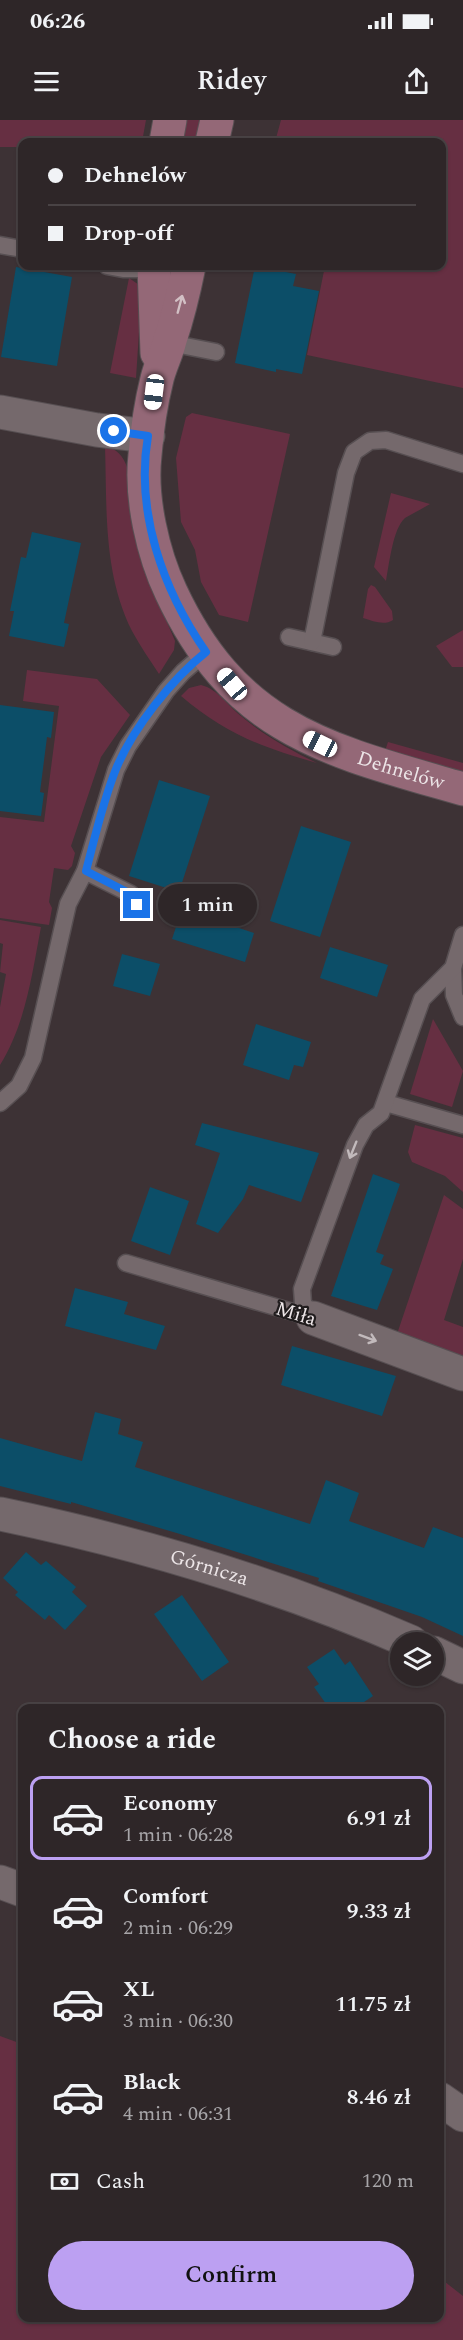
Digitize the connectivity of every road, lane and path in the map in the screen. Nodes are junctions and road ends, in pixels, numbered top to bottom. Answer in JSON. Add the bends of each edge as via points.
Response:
{"nodes":[{"id":1,"x":170,"y":120,"type":"edge"},
{"id":2,"x":217,"y":120,"type":"edge"},
{"id":3,"x":167,"y":138,"type":"edge"},
{"id":4,"x":213,"y":138,"type":"edge"},
{"id":5,"x":0,"y":245,"type":"edge"},
{"id":6,"x":18,"y":248,"type":"edge"},
{"id":7,"x":153,"y":270,"type":"edge"},
{"id":8,"x":188,"y":270,"type":"edge"},
{"id":9,"x":170,"y":343,"type":"junction"},
{"id":10,"x":216,"y":352,"type":"dead end"},
{"id":11,"x":158,"y":376,"type":"junction"},
{"id":12,"x":0,"y":412,"type":"edge"},
{"id":13,"x":148,"y":436,"type":"junction"},
{"id":14,"x":463,"y":464,"type":"edge"},
{"id":15,"x":289,"y":637,"type":"dead end"},
{"id":16,"x":312,"y":642,"type":"junction"},
{"id":17,"x":333,"y":647,"type":"dead end"},
{"id":18,"x":206,"y":652,"type":"junction"},
{"id":19,"x":463,"y":789,"type":"edge"},
{"id":20,"x":86,"y":871,"type":"junction"},
{"id":21,"x":136,"y":910,"type":"dead end"},
{"id":22,"x":463,"y":935,"type":"edge"},
{"id":23,"x":453,"y":968,"type":"junction"},
{"id":24,"x":463,"y":1017,"type":"edge"},
{"id":25,"x":0,"y":1103,"type":"edge"},
{"id":26,"x":386,"y":1103,"type":"junction"},
{"id":27,"x":463,"y":1125,"type":"edge"},
{"id":28,"x":126,"y":1263,"type":"dead end"},
{"id":29,"x":313,"y":1318,"type":"junction"},
{"id":30,"x":463,"y":1374,"type":"edge"},
{"id":31,"x":0,"y":1514,"type":"edge"},
{"id":32,"x":390,"y":1633,"type":"edge"},
{"id":33,"x":444,"y":1658,"type":"edge"},
{"id":34,"x":463,"y":1667,"type":"edge"},
{"id":35,"x":0,"y":1882,"type":"edge"},
{"id":36,"x":18,"y":1889,"type":"edge"},
{"id":37,"x":444,"y":2102,"type":"edge"},
{"id":38,"x":463,"y":2115,"type":"edge"}],
"edges":[{"from":1,"to":3,"type":"street"},
{"from":2,"to":4,"type":"street"},
{"from":5,"to":6,"type":"lane"},
{"from":7,"to":11,"type":"street","name":"Dehnelów"},
{"from":9,"to":8,"type":"street","name":"Dehnelów","one_way":true},
{"from":9,"to":10,"type":"lane"},
{"from":9,"to":11,"type":"street","name":"Dehnelów"},
{"from":11,"to":13,"type":"street","name":"Dehnelów"},
{"from":12,"to":13,"type":"street"},
{"from":13,"to":18,"type":"street","name":"Dehnelów","via":[[144,471],[155,547],[176,602]]},
{"from":14,"to":16,"type":"lane","via":[[386,440],[370,441],[354,452],[346,473]]},
{"from":15,"to":16,"type":"lane"},
{"from":16,"to":17,"type":"lane"},
{"from":18,"to":19,"type":"street","name":"Dehnelów","via":[[244,697],[290,729],[344,753]]},
{"from":18,"to":20,"type":"lane","via":[[166,691],[123,755]]},
{"from":20,"to":21,"type":"lane","via":[[131,894]]},
{"from":20,"to":25,"type":"lane","via":[[66,912],[33,1058],[19,1086]]},
{"from":22,"to":23,"type":"lane"},
{"from":23,"to":24,"type":"lane","via":[[454,995]]},
{"from":23,"to":26,"type":"lane","via":[[422,999]]},
{"from":26,"to":27,"type":"lane"},
{"from":26,"to":29,"type":"lane","one_way":true,"via":[[354,1145],[302,1289],[303,1303]]},
{"from":28,"to":29,"type":"lane","name":"Miła"},
{"from":29,"to":30,"type":"street","name":"Miła","one_way":true},
{"from":31,"to":32,"type":"street","name":"Górnicza","via":[[253,1582]]},
{"from":33,"to":34,"type":"street"},
{"from":35,"to":36,"type":"street"},
{"from":37,"to":38,"type":"street"}]}
